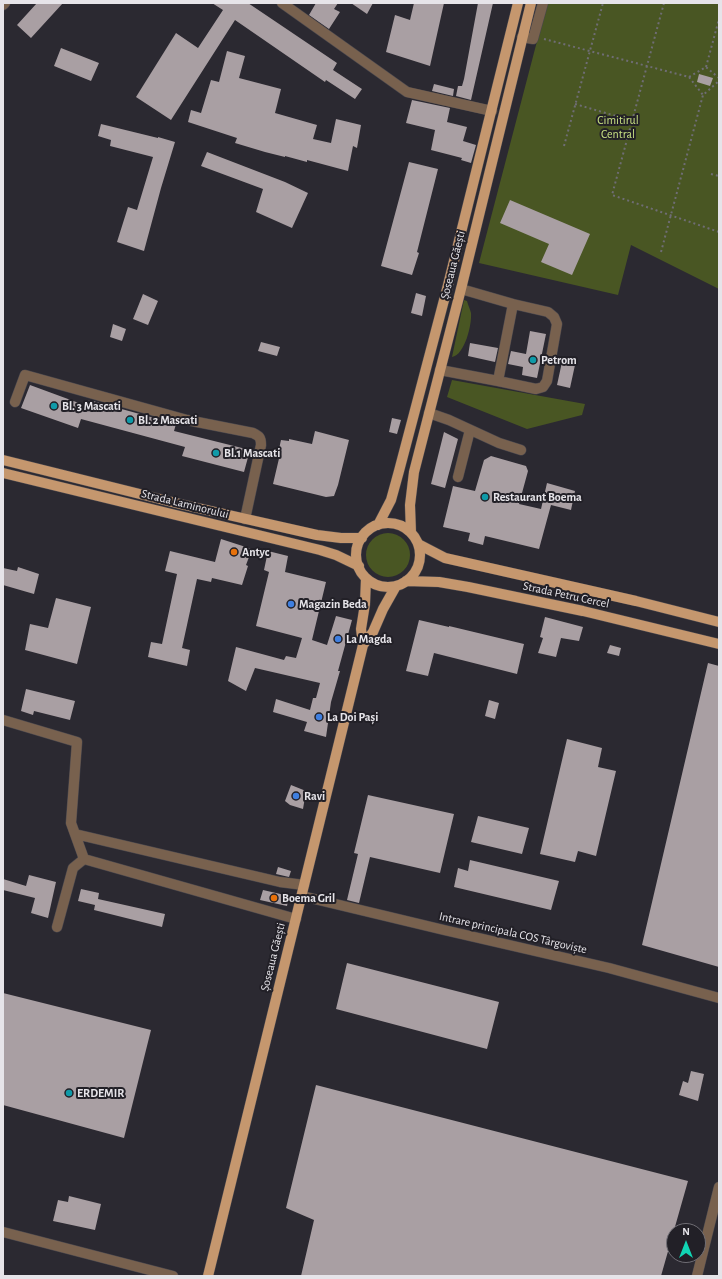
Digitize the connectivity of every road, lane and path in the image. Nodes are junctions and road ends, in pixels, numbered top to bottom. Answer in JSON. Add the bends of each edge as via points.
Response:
{"nodes":[{"id":1,"x":282,"y":3,"type":"edge"},
{"id":2,"x":518,"y":3,"type":"edge"},
{"id":3,"x":531,"y":3,"type":"edge"},
{"id":4,"x":543,"y":3,"type":"edge"},
{"id":5,"x":602,"y":3,"type":"edge"},
{"id":6,"x":664,"y":3,"type":"edge"},
{"id":7,"x":719,"y":19,"type":"edge"},
{"id":8,"x":510,"y":34,"type":"junction"},
{"id":9,"x":522,"y":37,"type":"junction"},
{"id":10,"x":535,"y":37,"type":"junction"},
{"id":11,"x":590,"y":51,"type":"junction"},
{"id":12,"x":647,"y":66,"type":"junction"},
{"id":13,"x":706,"y":67,"type":"junction"},
{"id":14,"x":689,"y":77,"type":"junction"},
{"id":15,"x":719,"y":80,"type":"edge"},
{"id":16,"x":703,"y":95,"type":"junction"},
{"id":17,"x":575,"y":104,"type":"junction"},
{"id":18,"x":492,"y":111,"type":"junction"},
{"id":19,"x":633,"y":121,"type":"junction"},
{"id":20,"x":564,"y":146,"type":"dead end"},
{"id":21,"x":711,"y":174,"type":"dead end"},
{"id":22,"x":719,"y":176,"type":"edge"},
{"id":23,"x":670,"y":216,"type":"junction"},
{"id":24,"x":719,"y":232,"type":"edge"},
{"id":25,"x":660,"y":252,"type":"dead end"},
{"id":26,"x":448,"y":285,"type":"junction"},
{"id":27,"x":461,"y":289,"type":"junction"},
{"id":28,"x":513,"y":304,"type":"junction"},
{"id":29,"x":426,"y":366,"type":"junction"},
{"id":30,"x":440,"y":370,"type":"junction"},
{"id":31,"x":498,"y":381,"type":"junction"},
{"id":32,"x":15,"y":402,"type":"dead end"},
{"id":33,"x":429,"y":413,"type":"junction"},
{"id":34,"x":470,"y":430,"type":"junction"},
{"id":35,"x":521,"y":450,"type":"dead end"},
{"id":36,"x":3,"y":460,"type":"edge"},
{"id":37,"x":3,"y":473,"type":"edge"},
{"id":38,"x":458,"y":477,"type":"dead end"},
{"id":39,"x":245,"y":519,"type":"junction"},
{"id":40,"x":378,"y":526,"type":"junction"},
{"id":41,"x":242,"y":531,"type":"junction"},
{"id":42,"x":411,"y":534,"type":"junction"},
{"id":43,"x":362,"y":538,"type":"junction"},
{"id":44,"x":418,"y":544,"type":"junction"},
{"id":45,"x":359,"y":566,"type":"junction"},
{"id":46,"x":366,"y":578,"type":"junction"},
{"id":47,"x":406,"y":581,"type":"junction"},
{"id":48,"x":396,"y":586,"type":"junction"},
{"id":49,"x":719,"y":622,"type":"edge"},
{"id":50,"x":363,"y":644,"type":"junction"},
{"id":51,"x":719,"y":644,"type":"edge"},
{"id":52,"x":3,"y":720,"type":"edge"},
{"id":53,"x":75,"y":834,"type":"junction"},
{"id":54,"x":84,"y":858,"type":"junction"},
{"id":55,"x":304,"y":885,"type":"junction"},
{"id":56,"x":302,"y":896,"type":"junction"},
{"id":57,"x":296,"y":919,"type":"junction"},
{"id":58,"x":56,"y":927,"type":"dead end"},
{"id":59,"x":719,"y":998,"type":"edge"},
{"id":60,"x":719,"y":1187,"type":"edge"},
{"id":61,"x":3,"y":1232,"type":"edge"},
{"id":62,"x":173,"y":1276,"type":"edge"},
{"id":63,"x":208,"y":1276,"type":"edge"},
{"id":64,"x":697,"y":1276,"type":"edge"}],
"edges":[{"from":1,"to":18,"type":"lane","via":[[407,92]]},
{"from":2,"to":8,"type":"main road","name":"Șoseaua Găești"},
{"from":3,"to":9,"type":"main road","name":"Șoseaua Găești"},
{"from":4,"to":10,"type":"lane"},
{"from":5,"to":11,"type":"path"},
{"from":6,"to":12,"type":"path"},
{"from":7,"to":13,"type":"path"},
{"from":8,"to":9,"type":"main road"},
{"from":8,"to":18,"type":"main road","name":"Șoseaua Găești"},
{"from":9,"to":10,"type":"lane","via":[[532,40]]},
{"from":9,"to":27,"type":"main road","name":"Șoseaua Găești"},
{"from":10,"to":11,"type":"path"},
{"from":11,"to":12,"type":"path"},
{"from":11,"to":17,"type":"path"},
{"from":12,"to":14,"type":"path"},
{"from":12,"to":19,"type":"path"},
{"from":13,"to":14,"type":"path"},
{"from":13,"to":15,"type":"path"},
{"from":14,"to":16,"type":"path"},
{"from":15,"to":16,"type":"path"},
{"from":16,"to":23,"type":"path"},
{"from":17,"to":19,"type":"path"},
{"from":17,"to":20,"type":"path"},
{"from":18,"to":26,"type":"main road","name":"Șoseaua Găești"},
{"from":19,"to":23,"type":"path","via":[[612,195]]},
{"from":21,"to":22,"type":"path"},
{"from":23,"to":24,"type":"path"},
{"from":23,"to":25,"type":"path"},
{"from":26,"to":27,"type":"main road"},
{"from":26,"to":29,"type":"main road","name":"Șoseaua Găești"},
{"from":27,"to":28,"type":"lane"},
{"from":27,"to":30,"type":"main road","name":"Șoseaua Găești"},
{"from":28,"to":31,"type":"lane"},
{"from":28,"to":31,"type":"lane","via":[[548,312],[554,317],[557,324],[547,381],[543,387],[536,389]]},
{"from":29,"to":30,"type":"main road"},
{"from":29,"to":40,"type":"main road","name":"Șoseaua Găești","via":[[393,494]]},
{"from":30,"to":31,"type":"lane"},
{"from":30,"to":33,"type":"main road","name":"Șoseaua Găești"},
{"from":32,"to":39,"type":"lane","via":[[25,375],[187,420],[259,435],[262,445]]},
{"from":33,"to":34,"type":"lane"},
{"from":33,"to":42,"type":"main road","name":"Șoseaua Găești","via":[[411,486]]},
{"from":34,"to":35,"type":"lane"},
{"from":34,"to":38,"type":"lane"},
{"from":36,"to":39,"type":"main road","name":"Strada Laminorului"},
{"from":37,"to":41,"type":"main road","name":"Strada Laminorului"},
{"from":39,"to":41,"type":"main road"},
{"from":39,"to":43,"type":"main road","name":"Strada Laminorului","via":[[317,535]]},
{"from":40,"to":42,"type":"main road","via":[[397,525]]},
{"from":40,"to":43,"type":"main road","via":[[369,530]]},
{"from":41,"to":45,"type":"main road","name":"Strada Laminorului","via":[[329,552]]},
{"from":42,"to":44,"type":"main road"},
{"from":43,"to":45,"type":"main road","via":[[357,550]]},
{"from":44,"to":47,"type":"main road","via":[[419,563]]},
{"from":44,"to":49,"type":"main road","name":"Strada Petru Cercel","via":[[445,558]]},
{"from":45,"to":46,"type":"main road"},
{"from":46,"to":48,"type":"main road","via":[[380,586]]},
{"from":46,"to":50,"type":"main road","via":[[361,629]]},
{"from":47,"to":48,"type":"main road"},
{"from":47,"to":51,"type":"main road","name":"Strada Petru Cercel","via":[[439,582],[468,587],[583,611]]},
{"from":48,"to":50,"type":"main road","via":[[373,632]]},
{"from":50,"to":55,"type":"main road","name":"Șoseaua Găești"},
{"from":52,"to":53,"type":"lane","via":[[77,742],[71,823]]},
{"from":53,"to":54,"type":"lane"},
{"from":53,"to":55,"type":"lane","via":[[280,882]]},
{"from":54,"to":57,"type":"lane"},
{"from":54,"to":58,"type":"lane","via":[[73,868]]},
{"from":55,"to":56,"type":"main road","name":"Șoseaua Găești"},
{"from":56,"to":57,"type":"main road","name":"Șoseaua Găești"},
{"from":56,"to":59,"type":"lane","name":"Intrare principala COS Târgoviște","via":[[609,968]]},
{"from":57,"to":63,"type":"main road","name":"Șoseaua Găești"},
{"from":60,"to":64,"type":"lane"},
{"from":61,"to":62,"type":"lane"}]}
